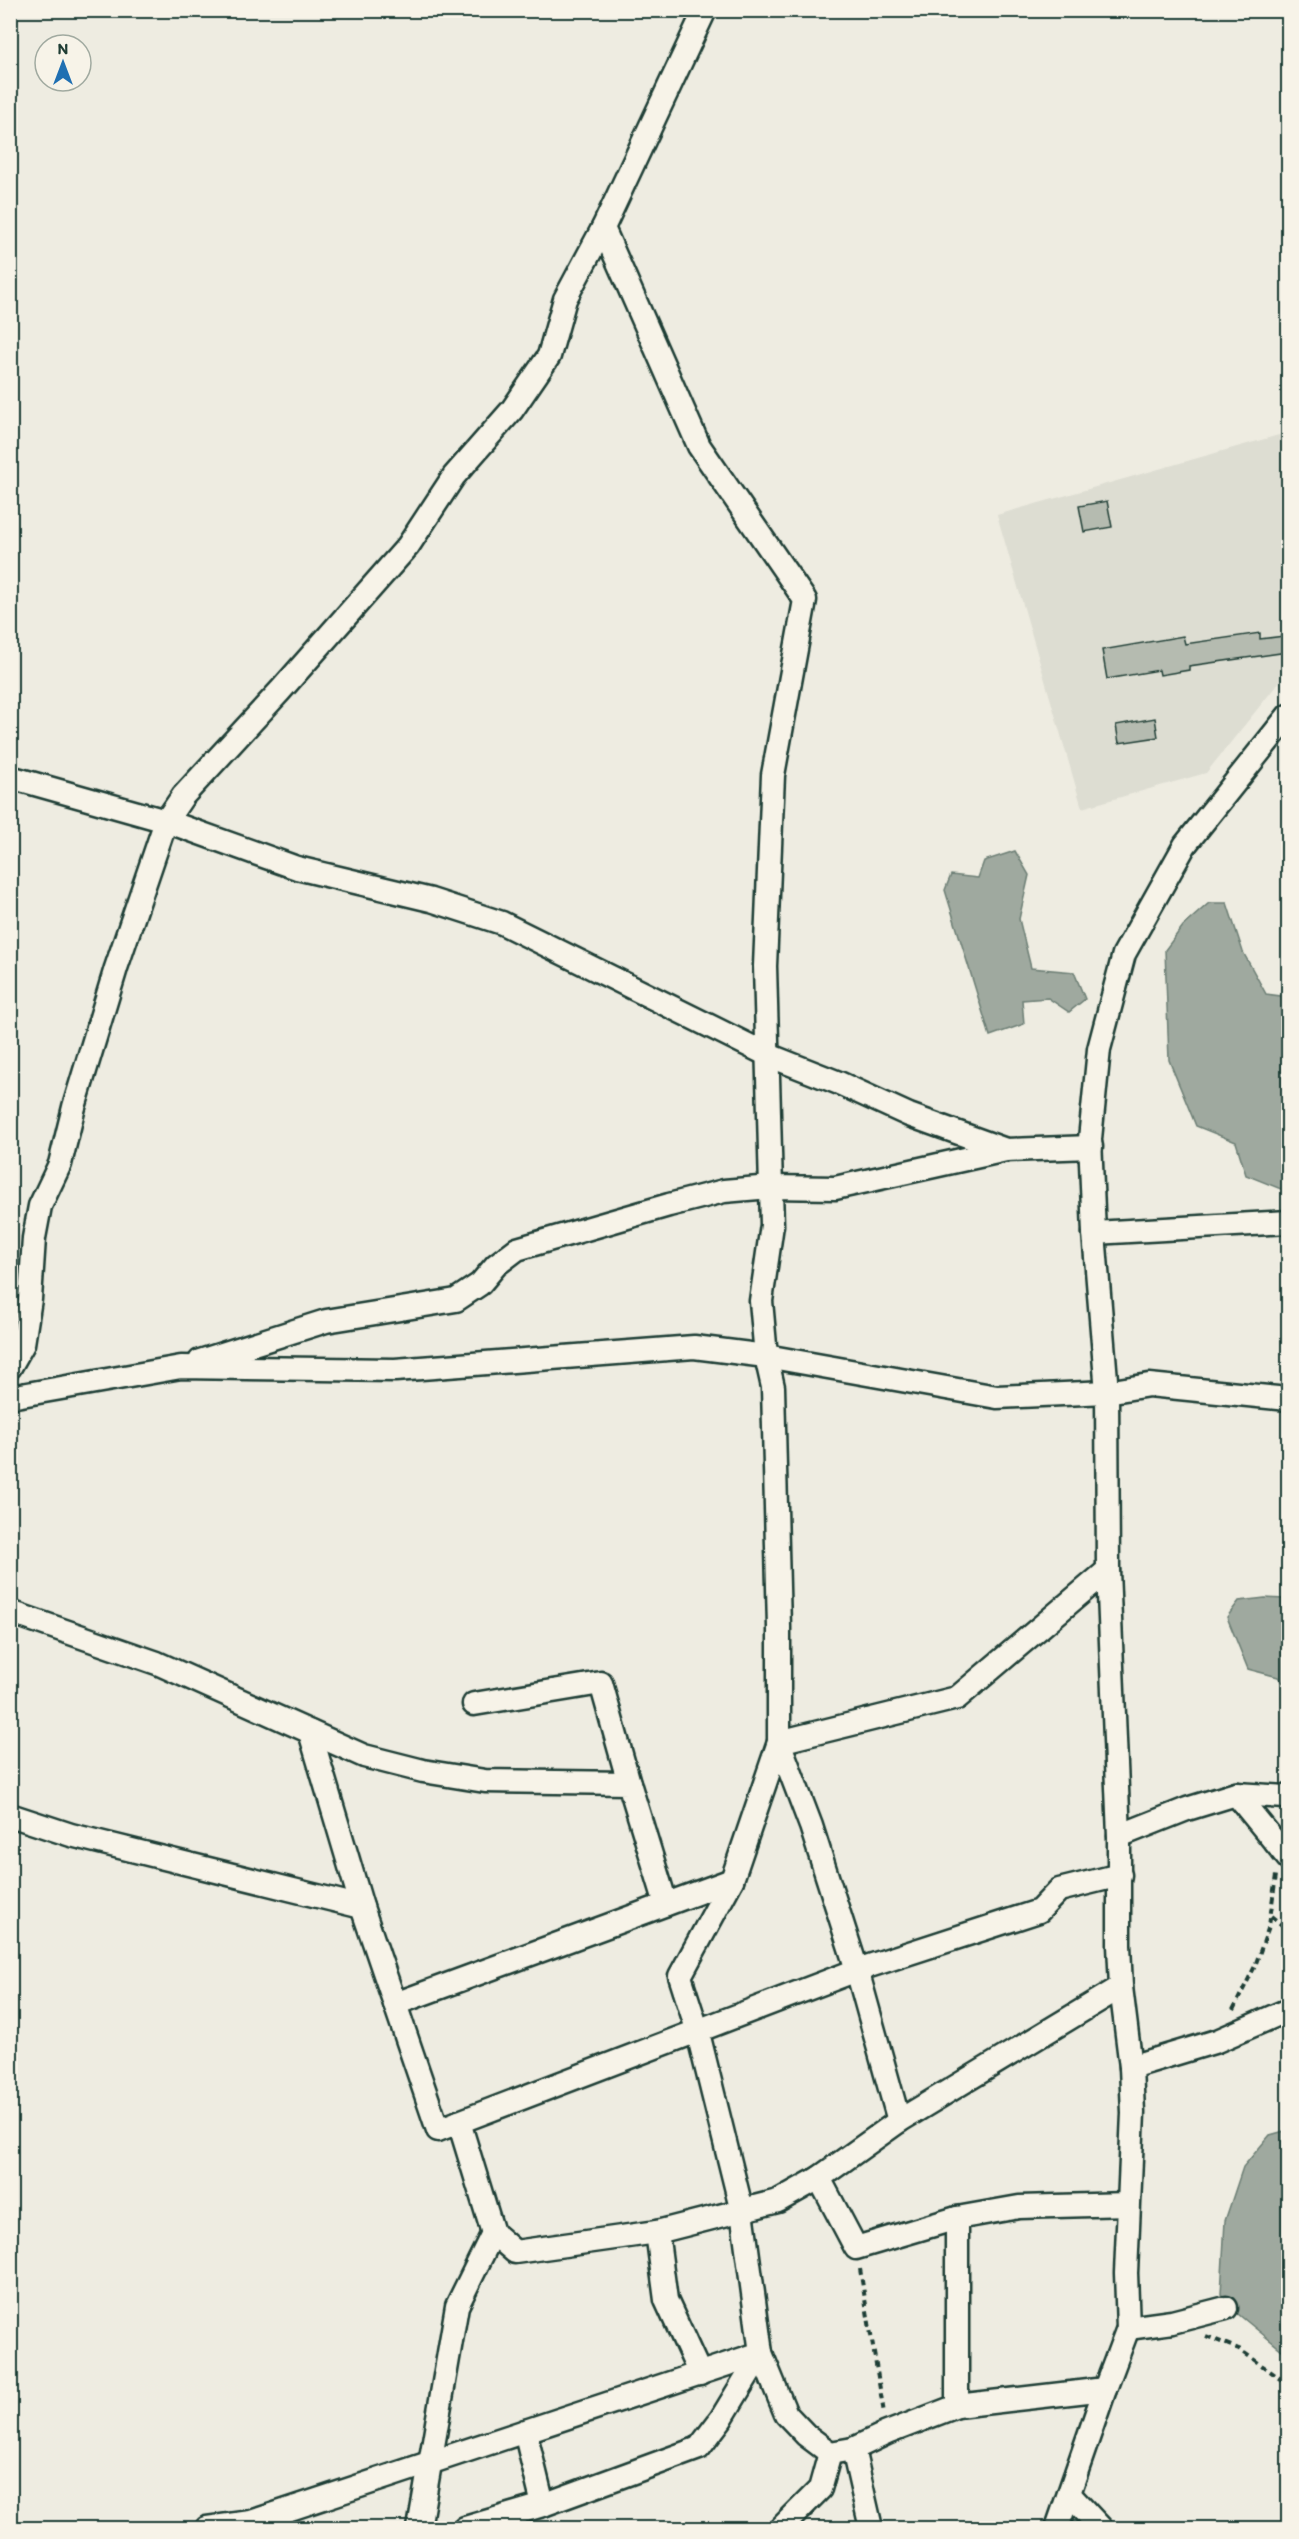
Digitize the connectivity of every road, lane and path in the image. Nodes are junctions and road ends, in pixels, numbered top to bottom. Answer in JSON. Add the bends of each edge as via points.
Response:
{"nodes":[{"id":1,"x":705,"y":10,"type":"edge"},
{"id":2,"x":603,"y":228,"type":"junction"},
{"id":3,"x":1288,"y":716,"type":"edge"},
{"id":4,"x":10,"y":777,"type":"edge"},
{"id":5,"x":166,"y":821,"type":"junction"},
{"id":6,"x":768,"y":1055,"type":"junction"},
{"id":7,"x":1091,"y":1147,"type":"junction"},
{"id":8,"x":1006,"y":1150,"type":"junction"},
{"id":9,"x":771,"y":1187,"type":"junction"},
{"id":10,"x":1288,"y":1222,"type":"edge"},
{"id":11,"x":1094,"y":1233,"type":"junction"},
{"id":12,"x":766,"y":1356,"type":"junction"},
{"id":13,"x":10,"y":1367,"type":"edge"},
{"id":14,"x":181,"y":1367,"type":"junction"},
{"id":15,"x":1107,"y":1392,"type":"junction"},
{"id":16,"x":10,"y":1396,"type":"edge"},
{"id":17,"x":1288,"y":1399,"type":"edge"},
{"id":18,"x":1108,"y":1570,"type":"junction"},
{"id":19,"x":10,"y":1612,"type":"edge"},
{"id":20,"x":474,"y":1704,"type":"dead end"},
{"id":21,"x":310,"y":1732,"type":"junction"},
{"id":22,"x":779,"y":1742,"type":"junction"},
{"id":23,"x":629,"y":1783,"type":"junction"},
{"id":24,"x":1236,"y":1794,"type":"junction"},
{"id":25,"x":1288,"y":1795,"type":"edge"},
{"id":26,"x":10,"y":1815,"type":"edge"},
{"id":27,"x":1119,"y":1836,"type":"junction"},
{"id":28,"x":1284,"y":1853,"type":"edge"},
{"id":29,"x":1120,"y":1875,"type":"junction"},
{"id":30,"x":732,"y":1880,"type":"junction"},
{"id":31,"x":666,"y":1904,"type":"junction"},
{"id":32,"x":362,"y":1907,"type":"junction"},
{"id":33,"x":1271,"y":1916,"type":"junction"},
{"id":34,"x":1288,"y":1930,"type":"edge"},
{"id":35,"x":857,"y":1970,"type":"junction"},
{"id":36,"x":1121,"y":1987,"type":"junction"},
{"id":37,"x":395,"y":2004,"type":"junction"},
{"id":38,"x":1288,"y":2010,"type":"edge"},
{"id":39,"x":698,"y":2029,"type":"junction"},
{"id":40,"x":1217,"y":2041,"type":"junction"},
{"id":41,"x":1131,"y":2067,"type":"junction"},
{"id":42,"x":899,"y":2121,"type":"junction"},
{"id":43,"x":459,"y":2122,"type":"junction"},
{"id":44,"x":819,"y":2178,"type":"junction"},
{"id":45,"x":1128,"y":2204,"type":"junction"},
{"id":46,"x":742,"y":2211,"type":"junction"},
{"id":47,"x":957,"y":2218,"type":"junction"},
{"id":48,"x":657,"y":2232,"type":"junction"},
{"id":49,"x":493,"y":2233,"type":"junction"},
{"id":50,"x":856,"y":2248,"type":"junction"},
{"id":51,"x":1226,"y":2308,"type":"dead end"},
{"id":52,"x":1172,"y":2322,"type":"junction"},
{"id":53,"x":1128,"y":2328,"type":"junction"},
{"id":54,"x":761,"y":2354,"type":"junction"},
{"id":55,"x":700,"y":2374,"type":"junction"},
{"id":56,"x":1288,"y":2384,"type":"edge"},
{"id":57,"x":1105,"y":2389,"type":"junction"},
{"id":58,"x":957,"y":2406,"type":"junction"},
{"id":59,"x":525,"y":2431,"type":"junction"},
{"id":60,"x":887,"y":2433,"type":"junction"},
{"id":61,"x":853,"y":2449,"type":"junction"},
{"id":62,"x":830,"y":2453,"type":"junction"},
{"id":63,"x":429,"y":2462,"type":"junction"},
{"id":64,"x":1070,"y":2494,"type":"junction"},
{"id":65,"x":543,"y":2505,"type":"junction"},
{"id":66,"x":207,"y":2529,"type":"edge"},
{"id":67,"x":419,"y":2529,"type":"edge"},
{"id":68,"x":465,"y":2529,"type":"edge"},
{"id":69,"x":781,"y":2529,"type":"edge"},
{"id":70,"x":871,"y":2529,"type":"edge"},
{"id":71,"x":1057,"y":2529,"type":"edge"},
{"id":72,"x":1101,"y":2529,"type":"edge"}],
"edges":[{"from":1,"to":2,"type":"street"},
{"from":2,"to":5,"type":"street","via":[[565,299],[549,356],[512,410],[454,476],[408,546],[183,796]]},
{"from":2,"to":6,"type":"street","via":[[699,446],[805,600],[773,775],[765,966]]},
{"from":3,"to":7,"type":"street","via":[[1185,845],[1124,954],[1099,1049]]},
{"from":4,"to":5,"type":"street"},
{"from":5,"to":6,"type":"street","via":[[297,868],[431,900],[501,923]]},
{"from":5,"to":13,"type":"street","via":[[116,968],[60,1164],[40,1206],[22,1344]]},
{"from":6,"to":8,"type":"street","via":[[909,1116]]},
{"from":6,"to":9,"type":"street"},
{"from":7,"to":8,"type":"street"},
{"from":7,"to":11,"type":"street"},
{"from":8,"to":9,"type":"street","via":[[835,1188]]},
{"from":9,"to":12,"type":"street","via":[[772,1225],[761,1301]]},
{"from":9,"to":14,"type":"street","via":[[724,1191],[564,1233],[517,1249],[480,1284],[456,1300],[326,1321]]},
{"from":10,"to":11,"type":"street"},
{"from":11,"to":15,"type":"street"},
{"from":12,"to":14,"type":"street","via":[[694,1347],[395,1370]]},
{"from":12,"to":15,"type":"street","via":[[997,1396]]},
{"from":12,"to":22,"type":"street","via":[[774,1387]]},
{"from":14,"to":16,"type":"street"},
{"from":15,"to":17,"type":"street","via":[[1149,1385]]},
{"from":15,"to":18,"type":"street"},
{"from":18,"to":22,"type":"street","via":[[957,1698]]},
{"from":18,"to":27,"type":"street"},
{"from":19,"to":21,"type":"street","via":[[157,1663]]},
{"from":20,"to":23,"type":"street","via":[[601,1683]]},
{"from":21,"to":23,"type":"street","via":[[364,1756],[423,1771],[475,1779]]},
{"from":21,"to":32,"type":"street"},
{"from":22,"to":30,"type":"street"},
{"from":22,"to":35,"type":"street","via":[[811,1826]]},
{"from":23,"to":31,"type":"street"},
{"from":24,"to":25,"type":"street"},
{"from":24,"to":27,"type":"street"},
{"from":24,"to":28,"type":"street"},
{"from":26,"to":32,"type":"street","via":[[123,1849]]},
{"from":27,"to":29,"type":"street"},
{"from":28,"to":33,"type":"path"},
{"from":29,"to":35,"type":"street","via":[[1059,1890],[1039,1911]]},
{"from":29,"to":36,"type":"street"},
{"from":30,"to":31,"type":"street"},
{"from":30,"to":39,"type":"street","via":[[680,1976]]},
{"from":31,"to":37,"type":"street"},
{"from":32,"to":37,"type":"street"},
{"from":33,"to":34,"type":"path"},
{"from":33,"to":40,"type":"path","via":[[1255,1966]]},
{"from":35,"to":39,"type":"street"},
{"from":35,"to":42,"type":"street"},
{"from":36,"to":41,"type":"street"},
{"from":36,"to":42,"type":"street"},
{"from":37,"to":43,"type":"street","via":[[438,2130]]},
{"from":38,"to":40,"type":"street"},
{"from":39,"to":43,"type":"street"},
{"from":39,"to":46,"type":"street"},
{"from":40,"to":41,"type":"street"},
{"from":41,"to":45,"type":"street"},
{"from":42,"to":44,"type":"street"},
{"from":43,"to":49,"type":"street"},
{"from":44,"to":46,"type":"street","via":[[778,2202]]},
{"from":44,"to":50,"type":"street"},
{"from":45,"to":47,"type":"street","via":[[1019,2207]]},
{"from":45,"to":53,"type":"street"},
{"from":46,"to":48,"type":"street"},
{"from":46,"to":54,"type":"street"},
{"from":47,"to":50,"type":"street"},
{"from":47,"to":58,"type":"street"},
{"from":48,"to":49,"type":"street","via":[[515,2252]]},
{"from":48,"to":55,"type":"street","via":[[666,2300]]},
{"from":49,"to":63,"type":"street","via":[[457,2306]]},
{"from":50,"to":60,"type":"path"},
{"from":51,"to":52,"type":"street"},
{"from":52,"to":53,"type":"street"},
{"from":52,"to":56,"type":"path","via":[[1239,2349]]},
{"from":53,"to":57,"type":"street"},
{"from":54,"to":55,"type":"street"},
{"from":54,"to":62,"type":"street","via":[[786,2414],[806,2436]]},
{"from":54,"to":65,"type":"street","via":[[699,2448]]},
{"from":55,"to":59,"type":"street"},
{"from":57,"to":58,"type":"street"},
{"from":57,"to":64,"type":"street"},
{"from":58,"to":60,"type":"street"},
{"from":59,"to":63,"type":"street"},
{"from":59,"to":65,"type":"street"},
{"from":60,"to":61,"type":"street"},
{"from":61,"to":62,"type":"street"},
{"from":61,"to":70,"type":"street"},
{"from":62,"to":69,"type":"street","via":[[820,2489]]},
{"from":63,"to":66,"type":"street","via":[[251,2522]]},
{"from":63,"to":67,"type":"street"},
{"from":64,"to":71,"type":"street"},
{"from":64,"to":72,"type":"street"},
{"from":65,"to":68,"type":"street"}]}
